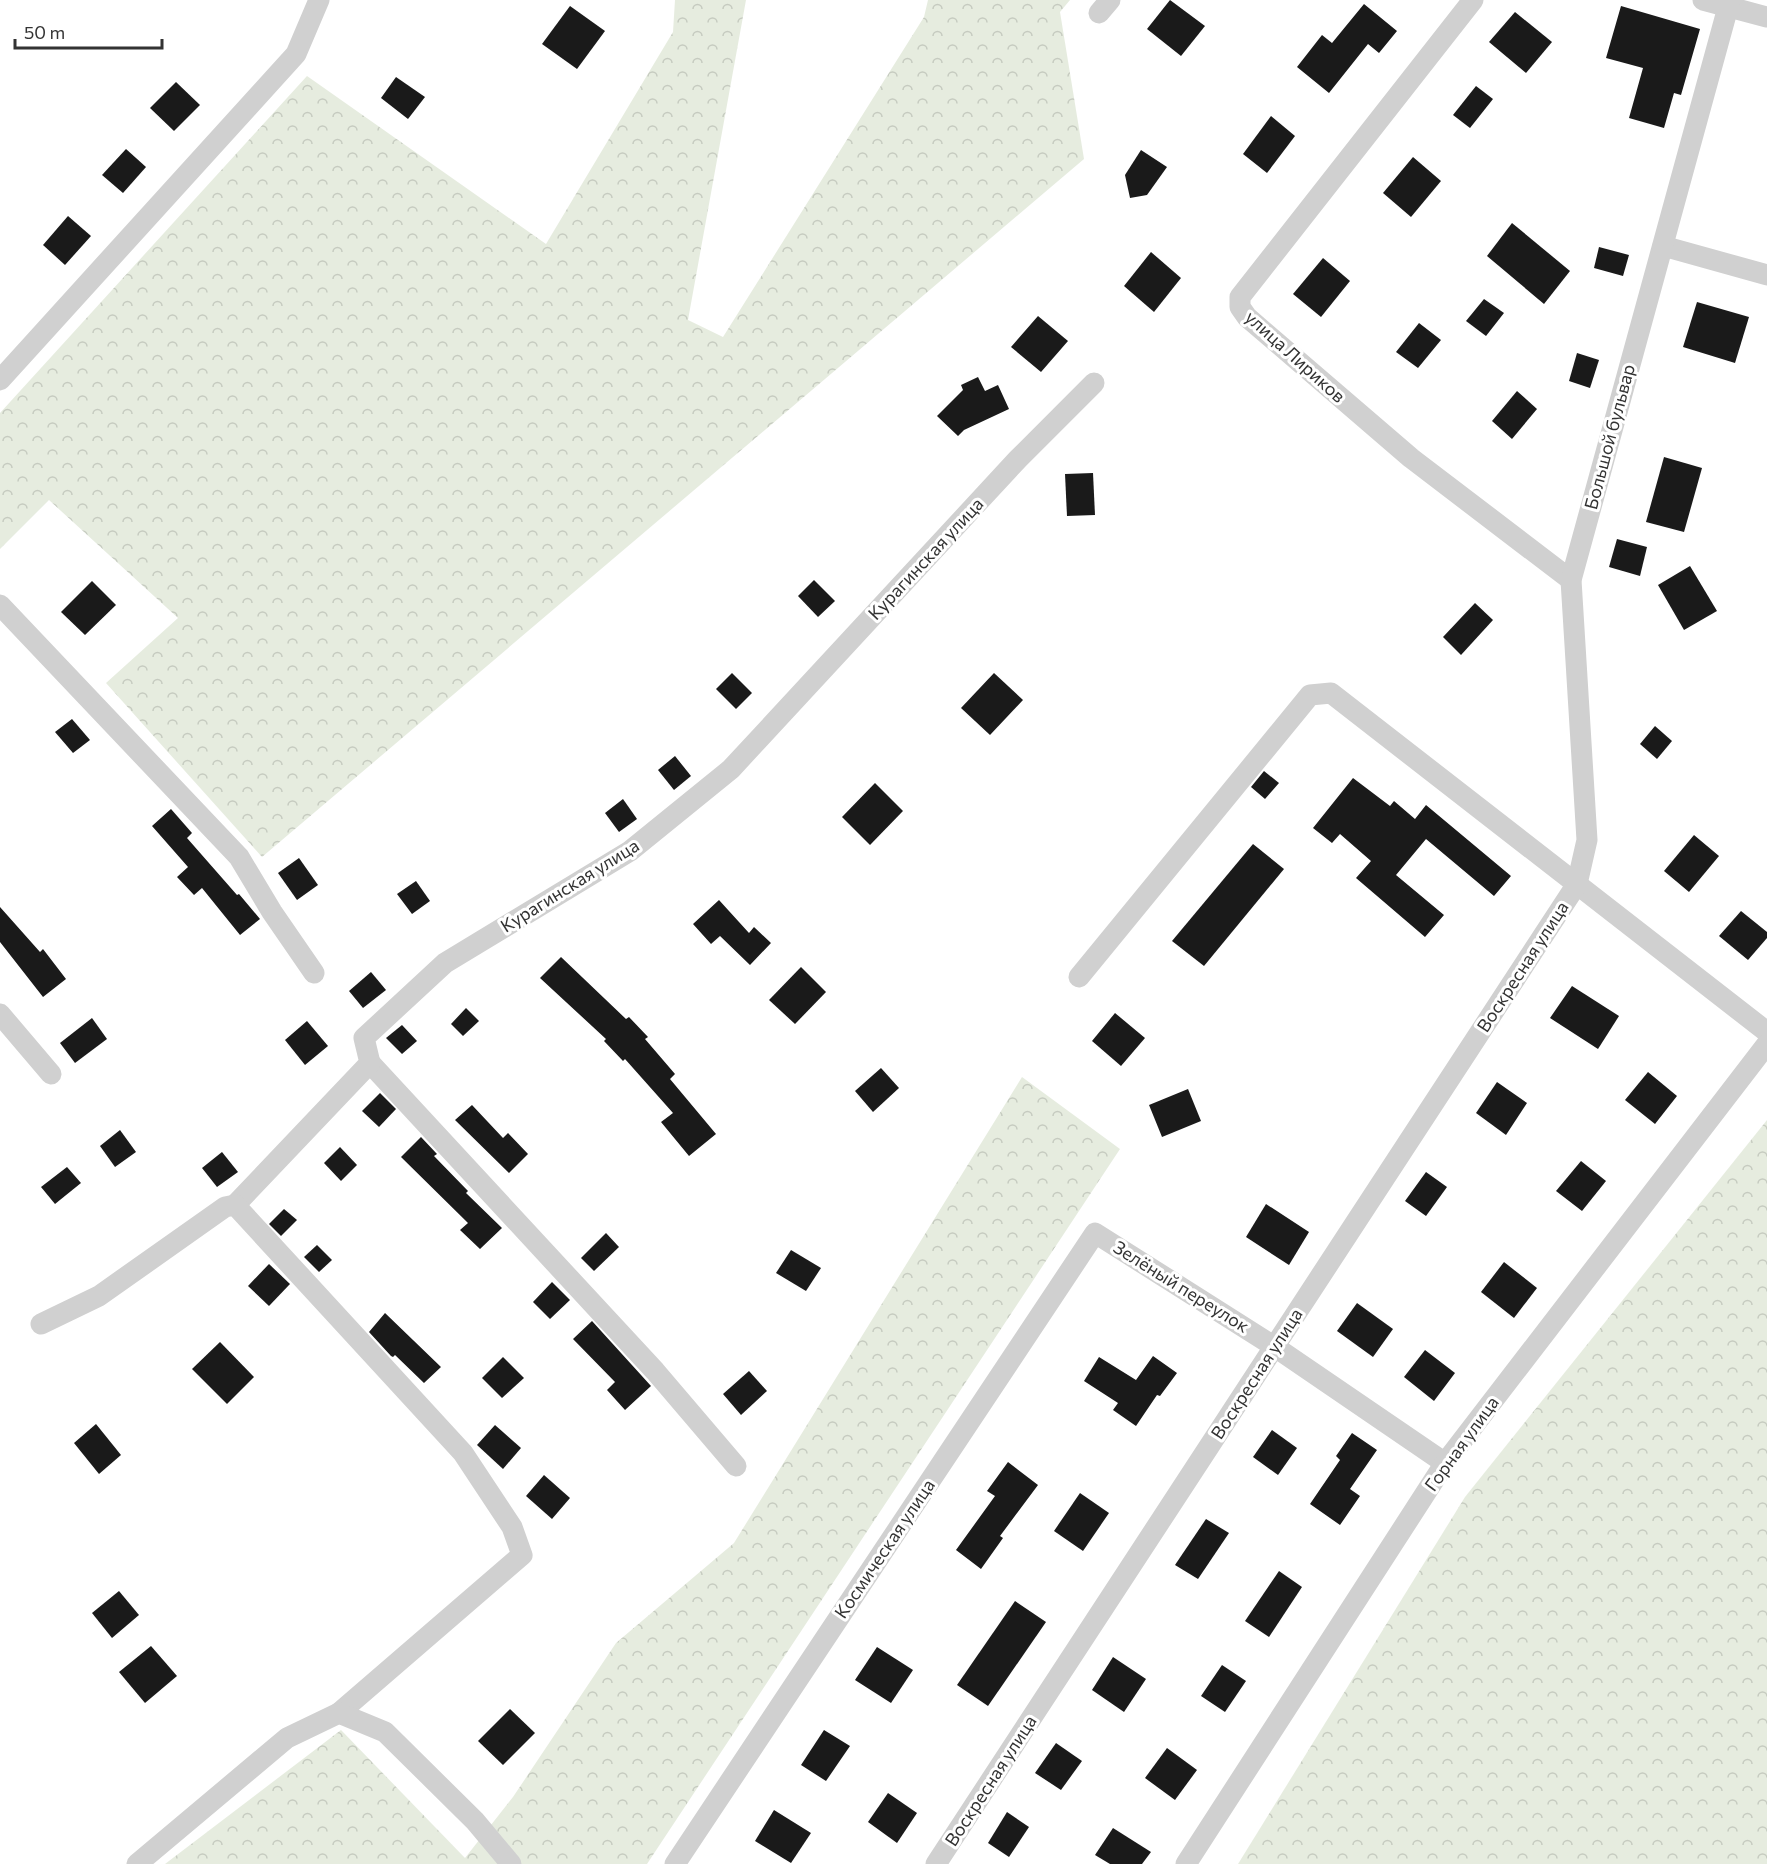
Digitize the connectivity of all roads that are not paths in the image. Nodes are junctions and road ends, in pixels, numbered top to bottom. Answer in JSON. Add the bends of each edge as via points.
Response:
{"nodes":[{"id":1,"x":319,"y":0,"type":"edge"},
{"id":2,"x":1473,"y":0,"type":"edge"},
{"id":3,"x":1703,"y":0,"type":"edge"},
{"id":4,"x":1729,"y":3,"type":"edge"},
{"id":5,"x":1767,"y":17,"type":"edge"},
{"id":6,"x":1663,"y":246,"type":"junction"},
{"id":7,"x":1767,"y":275,"type":"edge"},
{"id":8,"x":0,"y":380,"type":"edge"},
{"id":9,"x":1094,"y":383,"type":"dead end"},
{"id":10,"x":1571,"y":580,"type":"junction"},
{"id":11,"x":0,"y":605,"type":"edge"},
{"id":12,"x":1577,"y":884,"type":"junction"},
{"id":13,"x":314,"y":973,"type":"dead end"},
{"id":14,"x":1079,"y":977,"type":"dead end"},
{"id":15,"x":0,"y":1014,"type":"edge"},
{"id":16,"x":1767,"y":1032,"type":"edge"},
{"id":17,"x":1767,"y":1044,"type":"edge"},
{"id":18,"x":370,"y":1063,"type":"junction"},
{"id":19,"x":51,"y":1074,"type":"dead end"},
{"id":20,"x":236,"y":1205,"type":"junction"},
{"id":21,"x":1095,"y":1233,"type":"joint"},
{"id":22,"x":41,"y":1324,"type":"dead end"},
{"id":23,"x":1275,"y":1347,"type":"junction"},
{"id":24,"x":1445,"y":1463,"type":"junction"},
{"id":25,"x":736,"y":1467,"type":"dead end"},
{"id":26,"x":339,"y":1713,"type":"junction"},
{"id":27,"x":138,"y":1864,"type":"edge"},
{"id":28,"x":511,"y":1864,"type":"edge"},
{"id":29,"x":675,"y":1864,"type":"edge"},
{"id":30,"x":936,"y":1864,"type":"edge"},
{"id":31,"x":1186,"y":1864,"type":"edge"}],
"edges":[{"from":1,"to":8,"type":"street","via":[[296,54]]},
{"from":2,"to":10,"type":"street","name":"улица Лириков","via":[[1240,297],[1240,307],[1411,458]]},
{"from":3,"to":4,"type":"street"},
{"from":4,"to":5,"type":"street"},
{"from":4,"to":6,"type":"street","name":"Большой бульвар"},
{"from":6,"to":7,"type":"street"},
{"from":6,"to":10,"type":"street","name":"Большой бульвар"},
{"from":9,"to":18,"type":"street","name":"Курагинская улица","via":[[1018,459],[731,769],[630,851],[445,963],[364,1038]]},
{"from":10,"to":12,"type":"street","name":"Большой бульвар","via":[[1587,840]]},
{"from":11,"to":13,"type":"street","via":[[239,857]]},
{"from":12,"to":14,"type":"street","via":[[1330,693],[1310,695]]},
{"from":12,"to":16,"type":"street"},
{"from":12,"to":23,"type":"street","name":"Воскресная улица"},
{"from":15,"to":19,"type":"street"},
{"from":17,"to":24,"type":"street","name":"Горная улица"},
{"from":18,"to":20,"type":"street"},
{"from":18,"to":25,"type":"street","via":[[654,1371]]},
{"from":20,"to":22,"type":"street","via":[[225,1207],[99,1296]]},
{"from":20,"to":26,"type":"street","via":[[463,1453],[512,1527],[522,1556]]},
{"from":21,"to":23,"type":"street","name":"Зелёный переулок"},
{"from":21,"to":29,"type":"street","name":"Космическая улица"},
{"from":23,"to":24,"type":"street","name":"Зелёный переулок"},
{"from":23,"to":30,"type":"street","name":"Воскресная улица"},
{"from":24,"to":31,"type":"street","name":"Горная улица"},
{"from":26,"to":27,"type":"street","via":[[286,1738]]},
{"from":26,"to":28,"type":"street","via":[[385,1732],[476,1821]]}]}
